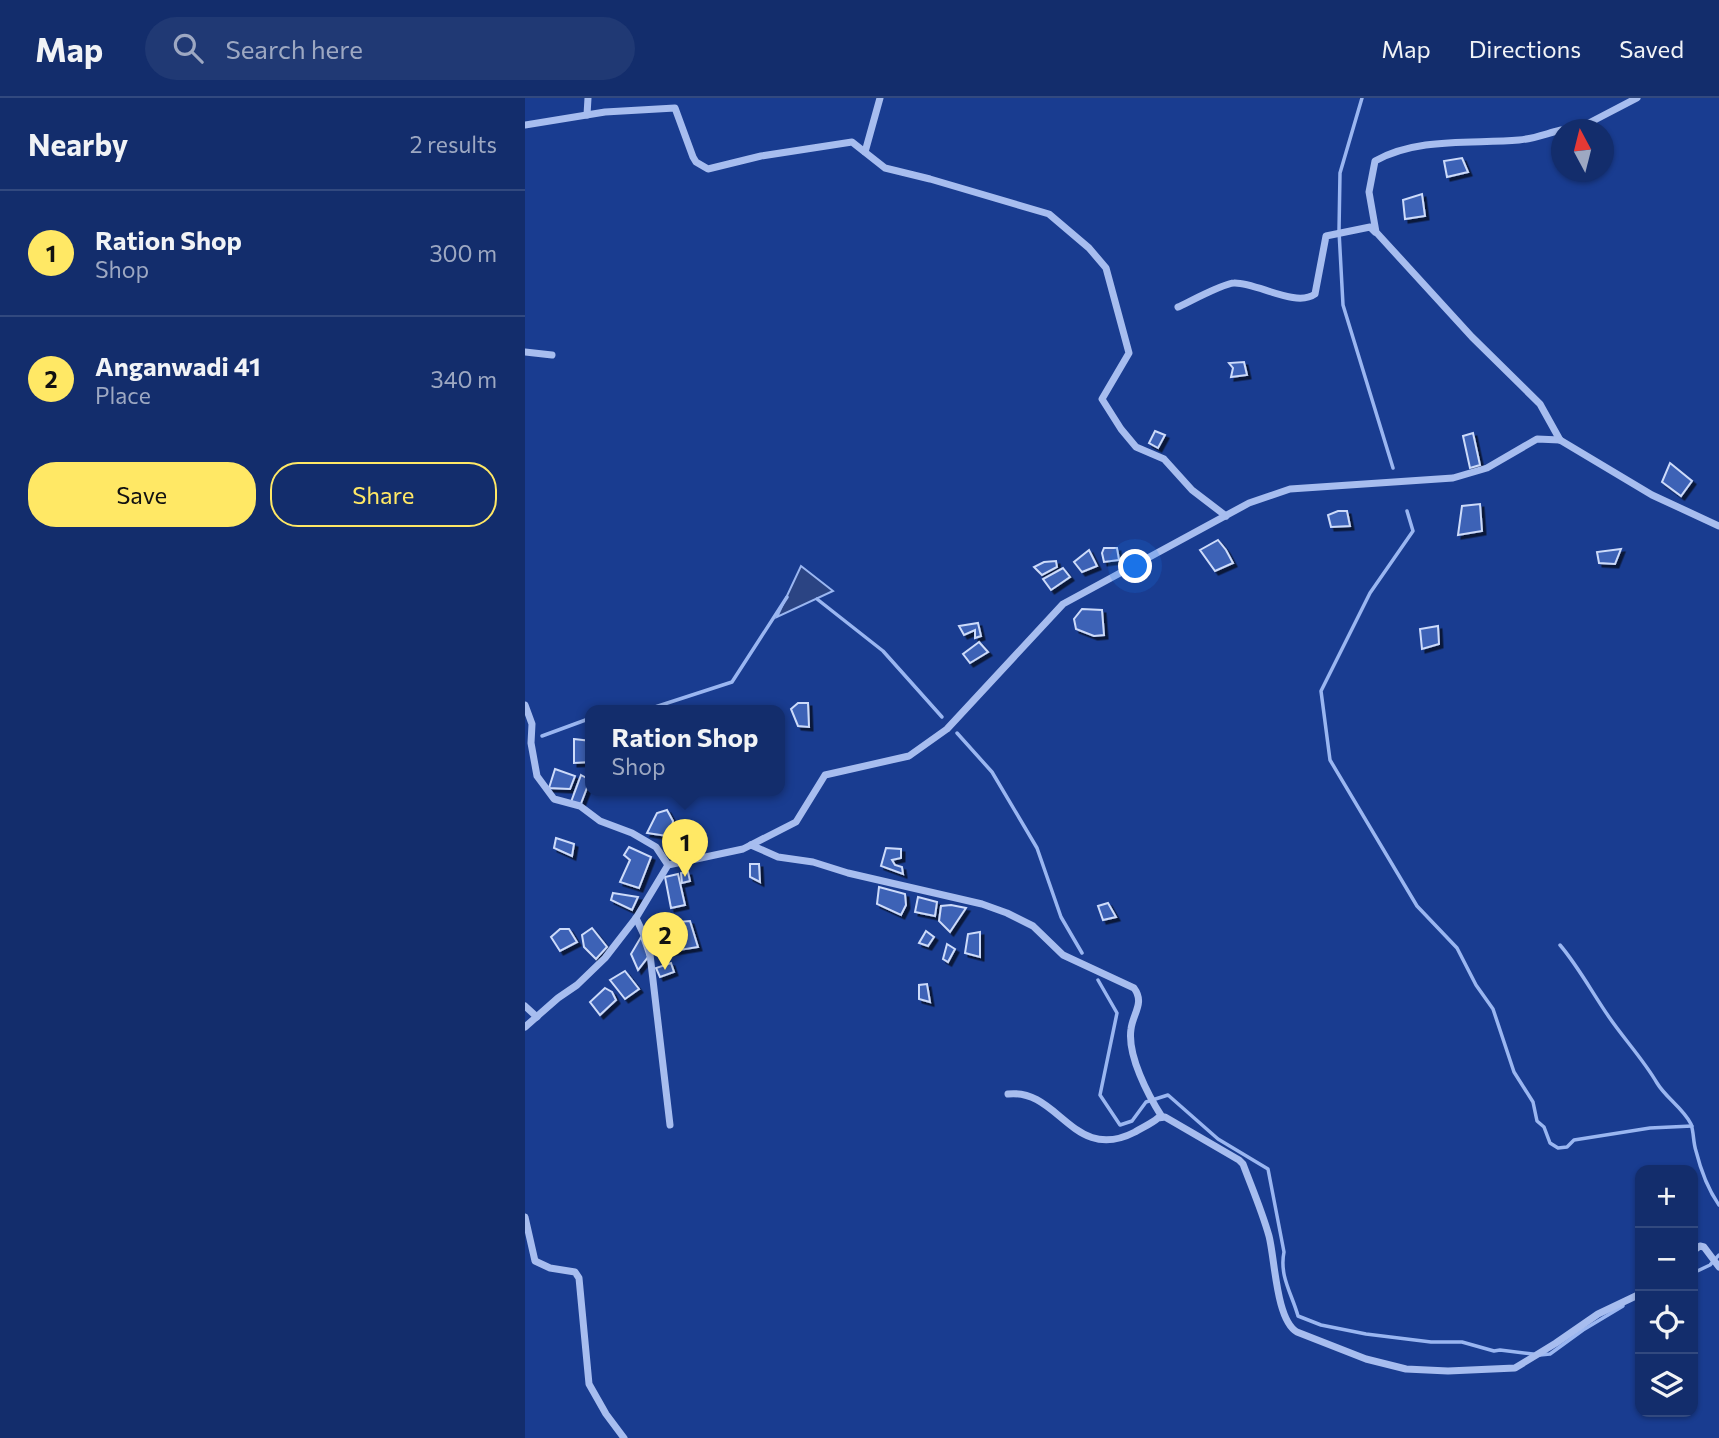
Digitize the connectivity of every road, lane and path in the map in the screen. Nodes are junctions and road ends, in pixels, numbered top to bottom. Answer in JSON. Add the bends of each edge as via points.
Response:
{"nodes":[{"id":1,"x":588,"y":98,"type":"edge"},
{"id":2,"x":880,"y":98,"type":"edge"},
{"id":3,"x":1637,"y":98,"type":"edge"},
{"id":4,"x":587,"y":115,"type":"junction"},
{"id":5,"x":1597,"y":119,"type":"edge"},
{"id":6,"x":525,"y":125,"type":"edge"},
{"id":7,"x":1551,"y":133,"type":"edge"},
{"id":8,"x":865,"y":152,"type":"junction"},
{"id":9,"x":1375,"y":232,"type":"junction"},
{"id":10,"x":1178,"y":307,"type":"dead end"},
{"id":11,"x":525,"y":352,"type":"edge"},
{"id":12,"x":552,"y":355,"type":"dead end"},
{"id":13,"x":1560,"y":440,"type":"junction"},
{"id":14,"x":1226,"y":516,"type":"junction"},
{"id":15,"x":1719,"y":526,"type":"edge"},
{"id":16,"x":525,"y":705,"type":"edge"},
{"id":17,"x":751,"y":845,"type":"junction"},
{"id":18,"x":668,"y":865,"type":"junction"},
{"id":19,"x":636,"y":918,"type":"junction"},
{"id":20,"x":525,"y":1006,"type":"edge"},
{"id":21,"x":537,"y":1017,"type":"junction"},
{"id":22,"x":525,"y":1027,"type":"edge"},
{"id":23,"x":1008,"y":1094,"type":"dead end"},
{"id":24,"x":1162,"y":1117,"type":"junction"},
{"id":25,"x":670,"y":1125,"type":"dead end"},
{"id":26,"x":525,"y":1217,"type":"edge"},
{"id":27,"x":1698,"y":1247,"type":"edge"},
{"id":28,"x":1719,"y":1267,"type":"edge"},
{"id":29,"x":1635,"y":1296,"type":"edge"},
{"id":30,"x":624,"y":1438,"type":"edge"}],
"edges":[{"from":1,"to":4,"type":"street"},
{"from":2,"to":8,"type":"street"},
{"from":3,"to":5,"type":"street"},
{"from":4,"to":6,"type":"street"},
{"from":4,"to":8,"type":"street","via":[[675,108],[693,157],[708,169],[852,142]]},
{"from":7,"to":9,"type":"street","via":[[1523,140],[1441,144],[1389,153],[1375,161],[1369,192]]},
{"from":8,"to":14,"type":"street","via":[[885,168],[1049,214],[1089,248],[1105,268],[1129,353],[1102,399],[1136,447],[1164,459],[1192,490]]},
{"from":9,"to":10,"type":"street","via":[[1370,227],[1327,236],[1315,294],[1310,297],[1233,283]]},
{"from":9,"to":13,"type":"street","via":[[1540,404]]},
{"from":11,"to":12,"type":"street"},
{"from":13,"to":14,"type":"street","via":[[1537,439],[1487,468],[1453,478],[1290,489]]},
{"from":13,"to":15,"type":"street","via":[[1652,495]]},
{"from":14,"to":17,"type":"street","via":[[1063,604],[947,729],[909,756],[825,775],[796,822]]},
{"from":16,"to":18,"type":"street","via":[[532,724],[537,776],[554,799],[580,806],[600,821],[656,847]]},
{"from":17,"to":18,"type":"street"},
{"from":17,"to":24,"type":"street","via":[[778,857],[1007,913],[1033,926],[1063,955],[1134,988],[1139,1002],[1130,1032],[1133,1054]]},
{"from":18,"to":19,"type":"street"},
{"from":19,"to":21,"type":"street","via":[[598,966]]},
{"from":19,"to":25,"type":"street","via":[[649,946]]},
{"from":20,"to":21,"type":"street"},
{"from":21,"to":22,"type":"street"},
{"from":23,"to":24,"type":"street","via":[[1036,1098],[1077,1130],[1100,1141],[1123,1138]]},
{"from":24,"to":29,"type":"street","via":[[1243,1164],[1269,1238],[1289,1325],[1366,1359],[1406,1369],[1515,1368],[1598,1314]]},
{"from":26,"to":30,"type":"street","via":[[535,1261],[575,1272],[579,1278],[589,1384]]},
{"from":27,"to":28,"type":"street","via":[[1705,1247]]}]}
